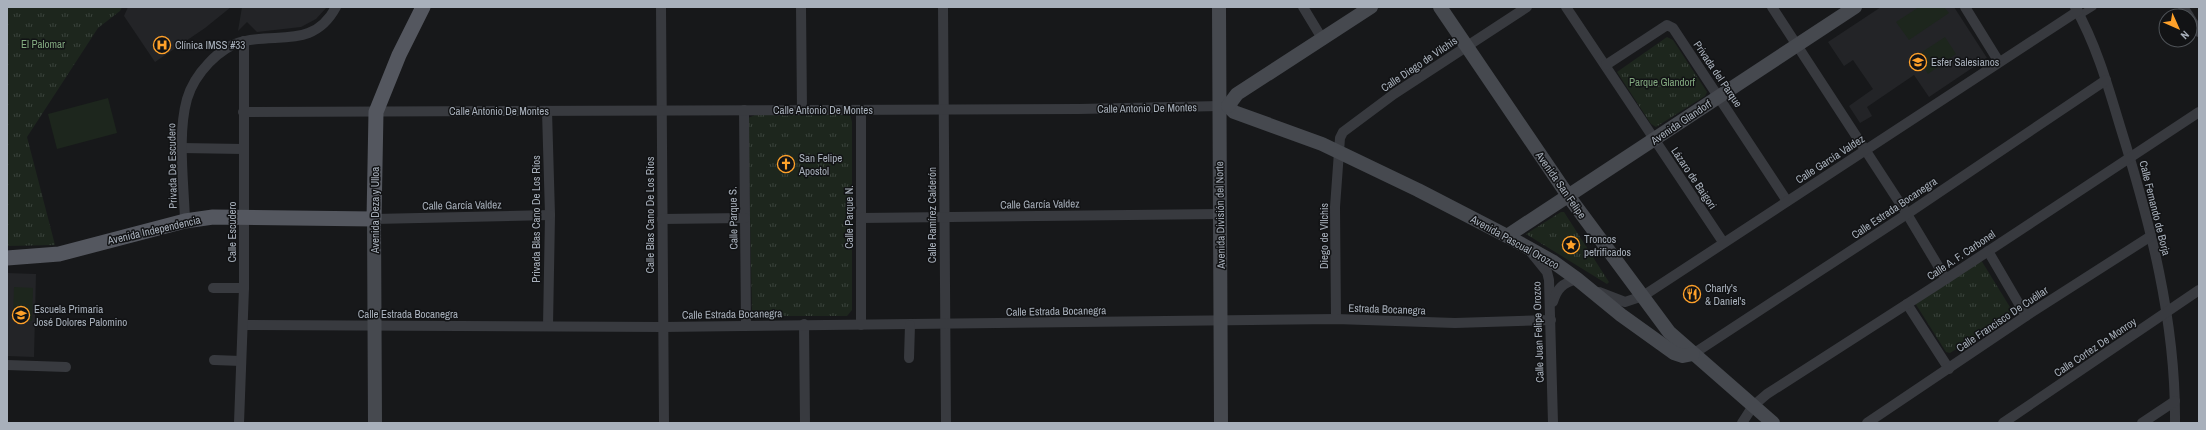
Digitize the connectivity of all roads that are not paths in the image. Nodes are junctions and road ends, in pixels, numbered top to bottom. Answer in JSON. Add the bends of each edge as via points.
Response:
{"nodes":[{"id":1,"x":336,"y":7,"type":"edge"},
{"id":2,"x":423,"y":7,"type":"edge"},
{"id":3,"x":661,"y":7,"type":"edge"},
{"id":4,"x":801,"y":7,"type":"edge"},
{"id":5,"x":943,"y":7,"type":"edge"},
{"id":6,"x":1219,"y":7,"type":"edge"},
{"id":7,"x":1303,"y":7,"type":"edge"},
{"id":8,"x":1371,"y":7,"type":"edge"},
{"id":9,"x":1440,"y":7,"type":"edge"},
{"id":10,"x":1527,"y":7,"type":"edge"},
{"id":11,"x":1566,"y":7,"type":"edge"},
{"id":12,"x":1772,"y":7,"type":"edge"},
{"id":13,"x":1855,"y":7,"type":"edge"},
{"id":14,"x":1965,"y":7,"type":"edge"},
{"id":15,"x":2093,"y":7,"type":"edge"},
{"id":16,"x":2078,"y":11,"type":"edge"},
{"id":17,"x":1323,"y":40,"type":"junction"},
{"id":18,"x":244,"y":41,"type":"junction"},
{"id":19,"x":1798,"y":45,"type":"junction"},
{"id":20,"x":1467,"y":47,"type":"junction"},
{"id":21,"x":1999,"y":62,"type":"junction"},
{"id":22,"x":1606,"y":66,"type":"junction"},
{"id":23,"x":2106,"y":80,"type":"junction"},
{"id":24,"x":1719,"y":96,"type":"junction"},
{"id":25,"x":1224,"y":106,"type":"junction"},
{"id":26,"x":944,"y":109,"type":"junction"},
{"id":27,"x":661,"y":110,"type":"junction"},
{"id":28,"x":744,"y":110,"type":"junction"},
{"id":29,"x":802,"y":110,"type":"junction"},
{"id":30,"x":861,"y":110,"type":"junction"},
{"id":31,"x":547,"y":111,"type":"junction"},
{"id":32,"x":243,"y":112,"type":"junction"},
{"id":33,"x":376,"y":112,"type":"junction"},
{"id":34,"x":2199,"y":112,"type":"edge"},
{"id":35,"x":1654,"y":141,"type":"junction"},
{"id":36,"x":182,"y":148,"type":"junction"},
{"id":37,"x":243,"y":149,"type":"junction"},
{"id":38,"x":1866,"y":150,"type":"junction"},
{"id":39,"x":1339,"y":152,"type":"junction"},
{"id":40,"x":2130,"y":157,"type":"junction"},
{"id":41,"x":1569,"y":197,"type":"junction"},
{"id":42,"x":1787,"y":201,"type":"junction"},
{"id":43,"x":1220,"y":214,"type":"junction"},
{"id":44,"x":1907,"y":214,"type":"junction"},
{"id":45,"x":550,"y":215,"type":"junction"},
{"id":46,"x":244,"y":216,"type":"junction"},
{"id":47,"x":746,"y":218,"type":"junction"},
{"id":48,"x":861,"y":218,"type":"junction"},
{"id":49,"x":943,"y":218,"type":"junction"},
{"id":50,"x":374,"y":219,"type":"junction"},
{"id":51,"x":662,"y":219,"type":"junction"},
{"id":52,"x":185,"y":220,"type":"junction"},
{"id":53,"x":1507,"y":236,"type":"junction"},
{"id":54,"x":2151,"y":236,"type":"junction"},
{"id":55,"x":1723,"y":242,"type":"junction"},
{"id":56,"x":1527,"y":247,"type":"junction"},
{"id":57,"x":1988,"y":251,"type":"junction"},
{"id":58,"x":7,"y":258,"type":"edge"},
{"id":59,"x":1577,"y":279,"type":"junction"},
{"id":60,"x":1946,"y":279,"type":"junction"},
{"id":61,"x":213,"y":288,"type":"dead end"},
{"id":62,"x":244,"y":288,"type":"junction"},
{"id":63,"x":1590,"y":288,"type":"junction"},
{"id":64,"x":2199,"y":290,"type":"edge"},
{"id":65,"x":1643,"y":296,"type":"junction"},
{"id":66,"x":1907,"y":304,"type":"junction"},
{"id":67,"x":1552,"y":308,"type":"junction"},
{"id":68,"x":2168,"y":313,"type":"junction"},
{"id":69,"x":2026,"y":316,"type":"junction"},
{"id":70,"x":1336,"y":319,"type":"junction"},
{"id":71,"x":1222,"y":320,"type":"junction"},
{"id":72,"x":1551,"y":320,"type":"junction"},
{"id":73,"x":804,"y":324,"type":"junction"},
{"id":74,"x":910,"y":324,"type":"junction"},
{"id":75,"x":945,"y":324,"type":"junction"},
{"id":76,"x":243,"y":325,"type":"junction"},
{"id":77,"x":746,"y":325,"type":"junction"},
{"id":78,"x":861,"y":325,"type":"junction"},
{"id":79,"x":376,"y":326,"type":"junction"},
{"id":80,"x":548,"y":326,"type":"junction"},
{"id":81,"x":663,"y":327,"type":"junction"},
{"id":82,"x":1693,"y":354,"type":"junction"},
{"id":83,"x":909,"y":358,"type":"dead end"},
{"id":84,"x":214,"y":360,"type":"dead end"},
{"id":85,"x":241,"y":361,"type":"junction"},
{"id":86,"x":7,"y":365,"type":"edge"},
{"id":87,"x":66,"y":367,"type":"dead end"},
{"id":88,"x":1949,"y":369,"type":"junction"},
{"id":89,"x":2175,"y":401,"type":"junction"},
{"id":90,"x":1753,"y":406,"type":"junction"},
{"id":91,"x":239,"y":423,"type":"edge"},
{"id":92,"x":375,"y":423,"type":"edge"},
{"id":93,"x":664,"y":423,"type":"edge"},
{"id":94,"x":805,"y":423,"type":"edge"},
{"id":95,"x":946,"y":423,"type":"edge"},
{"id":96,"x":1221,"y":423,"type":"edge"},
{"id":97,"x":1552,"y":423,"type":"edge"},
{"id":98,"x":1742,"y":423,"type":"edge"},
{"id":99,"x":1773,"y":423,"type":"edge"},
{"id":100,"x":1867,"y":423,"type":"edge"},
{"id":101,"x":2002,"y":423,"type":"edge"},
{"id":102,"x":2142,"y":423,"type":"edge"},
{"id":103,"x":2175,"y":423,"type":"edge"}],
"edges":[{"from":1,"to":18,"type":"street","via":[[322,24],[296,38]]},
{"from":2,"to":33,"type":"main road","name":"Avenida Deza y Ulloa","via":[[399,55]]},
{"from":3,"to":27,"type":"street","name":"Calle Blas Cano De Los Ríos"},
{"from":4,"to":29,"type":"street"},
{"from":5,"to":26,"type":"street","name":"Calle Ramírez Calderón"},
{"from":6,"to":25,"type":"main road","name":"Avenida División del Norte"},
{"from":7,"to":17,"type":"street"},
{"from":8,"to":17,"type":"main road"},
{"from":9,"to":20,"type":"main road","name":"Avenida San Felipe"},
{"from":10,"to":20,"type":"street","name":"Calle Diego de Vilchis"},
{"from":11,"to":22,"type":"street","name":"Lázaro de Baigori"},
{"from":12,"to":19,"type":"street"},
{"from":13,"to":19,"type":"main road","name":"Avenida Glandorf"},
{"from":14,"to":21,"type":"street"},
{"from":15,"to":16,"type":"street","name":"Calle García Valdez"},
{"from":16,"to":21,"type":"street","name":"Calle García Valdez"},
{"from":16,"to":23,"type":"street","name":"Calle Fernando de Borja"},
{"from":17,"to":25,"type":"main road","via":[[1237,94]]},
{"from":18,"to":32,"type":"street","name":"Calle Escudero"},
{"from":18,"to":36,"type":"street","name":"Privada De Escudero","via":[[227,49],[195,81],[184,113]]},
{"from":19,"to":24,"type":"main road","name":"Avenida Glandorf"},
{"from":19,"to":38,"type":"street"},
{"from":20,"to":39,"type":"street","name":"Calle Diego de Vilchis","via":[[1347,128],[1340,138]]},
{"from":20,"to":41,"type":"main road","name":"Avenida San Felipe"},
{"from":21,"to":38,"type":"street","name":"Calle García Valdez"},
{"from":22,"to":24,"type":"street","name":"Privada del Parque","via":[[1664,27],[1670,26]]},
{"from":22,"to":35,"type":"street","name":"Lázaro de Baigori"},
{"from":23,"to":40,"type":"street","name":"Calle Fernando de Borja"},
{"from":23,"to":44,"type":"street","name":"Calle Estrada Bocanegra"},
{"from":24,"to":35,"type":"main road","name":"Avenida Glandorf"},
{"from":24,"to":42,"type":"street","name":"Privada del Parque"},
{"from":25,"to":26,"type":"street","name":"Calle Antonio De Montes"},
{"from":25,"to":39,"type":"main road","name":"Avenida Pascual Orozco"},
{"from":25,"to":43,"type":"main road","name":"Avenida División del Norte"},
{"from":26,"to":30,"type":"street","name":"Calle Antonio De Montes"},
{"from":26,"to":49,"type":"street","name":"Calle Ramírez Calderón"},
{"from":27,"to":28,"type":"street","name":"Calle Antonio De Montes"},
{"from":27,"to":31,"type":"street","name":"Calle Antonio De Montes"},
{"from":27,"to":51,"type":"street","name":"Calle Blas Cano De Los Ríos"},
{"from":28,"to":29,"type":"street","name":"Calle Antonio De Montes"},
{"from":28,"to":47,"type":"street","name":"Calle Parque S."},
{"from":29,"to":30,"type":"street","name":"Calle Antonio De Montes"},
{"from":30,"to":48,"type":"street","name":"Calle Parque N."},
{"from":31,"to":33,"type":"street","name":"Calle Antonio De Montes"},
{"from":31,"to":45,"type":"street","name":"Privada Blas Cano De Los Ríos"},
{"from":32,"to":33,"type":"street","name":"Calle Antonio De Montes"},
{"from":32,"to":37,"type":"street","name":"Calle Escudero"},
{"from":33,"to":50,"type":"main road","name":"Avenida Deza y Ulloa"},
{"from":34,"to":40,"type":"street","name":"Calle A. F. Carbonel"},
{"from":35,"to":41,"type":"main road","name":"Avenida Glandorf"},
{"from":35,"to":55,"type":"street","name":"Lázaro de Baigori"},
{"from":36,"to":37,"type":"street"},
{"from":36,"to":52,"type":"street","name":"Privada De Escudero"},
{"from":37,"to":46,"type":"street","name":"Calle Escudero"},
{"from":38,"to":42,"type":"street","name":"Calle García Valdez"},
{"from":38,"to":44,"type":"street"},
{"from":39,"to":53,"type":"main road","name":"Avenida Pascual Orozco"},
{"from":39,"to":70,"type":"street","name":"Diego de VIlchis","via":[[1335,207]]},
{"from":40,"to":54,"type":"street","name":"Calle Fernando de Borja"},
{"from":40,"to":57,"type":"street","name":"Calle A. F. Carbonel"},
{"from":41,"to":53,"type":"main road","name":"Avenida Glandorf"},
{"from":41,"to":65,"type":"main road","name":"Avenida San Felipe"},
{"from":42,"to":55,"type":"street","name":"Calle García Valdez"},
{"from":43,"to":49,"type":"street","name":"Calle García Valdez"},
{"from":43,"to":71,"type":"main road","name":"Avenida División del Norte"},
{"from":44,"to":60,"type":"street"},
{"from":44,"to":82,"type":"street","name":"Calle Estrada Bocanegra"},
{"from":45,"to":50,"type":"street","name":"Calle García Valdez"},
{"from":45,"to":80,"type":"street","name":"Privada Blas Cano De Los Ríos"},
{"from":46,"to":50,"type":"main road","name":"Avenida Independencia"},
{"from":46,"to":52,"type":"main road","name":"Avenida Independencia"},
{"from":46,"to":62,"type":"street","name":"Calle Escudero"},
{"from":47,"to":51,"type":"street"},
{"from":47,"to":77,"type":"street","name":"Calle Parque S."},
{"from":48,"to":49,"type":"street","name":"Calle García Valdez"},
{"from":48,"to":78,"type":"street","name":"Calle Parque N."},
{"from":49,"to":75,"type":"street","name":"Calle Ramírez Calderón"},
{"from":50,"to":79,"type":"main road","name":"Avenida Deza y Ulloa"},
{"from":51,"to":81,"type":"street","name":"Calle Blas Cano De Los Ríos"},
{"from":52,"to":58,"type":"main road","name":"Avenida Independencia","via":[[59,254]]},
{"from":53,"to":56,"type":"main road","name":"Avenida Pascual Orozco"},
{"from":54,"to":68,"type":"street","name":"Calle Fernando de Borja"},
{"from":54,"to":69,"type":"street","name":"Calle Francisco De Cuéllar"},
{"from":55,"to":65,"type":"street","name":"Calle García Valdez"},
{"from":56,"to":59,"type":"main road","name":"Avenida Pascual Orozco"},
{"from":56,"to":67,"type":"street","name":"Calle Juan Felipe Orozco","via":[[1547,272]]},
{"from":57,"to":60,"type":"street","name":"Calle A. F. Carbonel"},
{"from":57,"to":69,"type":"street"},
{"from":59,"to":63,"type":"main road","name":"Avenida Pascual Orozco"},
{"from":59,"to":67,"type":"street","via":[[1568,281],[1560,287]]},
{"from":60,"to":66,"type":"street","name":"Calle A. F. Carbonel"},
{"from":61,"to":62,"type":"street"},
{"from":62,"to":76,"type":"street","name":"Calle Escudero"},
{"from":63,"to":65,"type":"street","name":"Calle García Valdez","via":[[1620,301],[1631,301]]},
{"from":63,"to":82,"type":"main road","name":"Avenida Pascual Orozco","via":[[1621,315],[1674,353],[1683,356]]},
{"from":64,"to":68,"type":"street","name":"Calle Cortez De Monroy"},
{"from":65,"to":82,"type":"main road","name":"Avenida San Felipe","via":[[1669,332]]},
{"from":66,"to":88,"type":"street"},
{"from":66,"to":90,"type":"street","name":"Calle A. F. Carbonel","via":[[1767,394]]},
{"from":67,"to":72,"type":"street","name":"Calle Juan Felipe Orozco"},
{"from":68,"to":89,"type":"street","name":"Calle Fernando de Borja"},
{"from":68,"to":101,"type":"street","name":"Calle Cortez De Monroy"},
{"from":69,"to":88,"type":"street","name":"Calle Francisco De Cuéllar"},
{"from":70,"to":71,"type":"street","name":"Estrada Bocanegra"},
{"from":70,"to":72,"type":"street","name":"Estrada Bocanegra","via":[[1455,323]]},
{"from":71,"to":75,"type":"street","name":"Calle Estrada Bocanegra"},
{"from":71,"to":96,"type":"main road","name":"Avenida División del Norte"},
{"from":72,"to":97,"type":"street","name":"Calle Juan Felipe Orozco"},
{"from":73,"to":77,"type":"street","name":"Calle Estrada Bocanegra"},
{"from":73,"to":78,"type":"street","name":"Calle Estrada Bocanegra"},
{"from":73,"to":94,"type":"street"},
{"from":74,"to":75,"type":"street","name":"Calle Estrada Bocanegra"},
{"from":74,"to":78,"type":"street","name":"Calle Estrada Bocanegra"},
{"from":74,"to":83,"type":"street"},
{"from":75,"to":95,"type":"street","name":"Calle Ramírez Calderón"},
{"from":76,"to":79,"type":"street","name":"Calle Estrada Bocanegra"},
{"from":76,"to":85,"type":"street","name":"Calle Escudero"},
{"from":77,"to":81,"type":"street","name":"Calle Estrada Bocanegra"},
{"from":79,"to":80,"type":"street","name":"Calle Estrada Bocanegra"},
{"from":79,"to":92,"type":"main road","name":"Avenida Deza y Ulloa"},
{"from":80,"to":81,"type":"street","name":"Calle Estrada Bocanegra"},
{"from":81,"to":93,"type":"street","name":"Calle Blas Cano De Los Ríos"},
{"from":82,"to":90,"type":"main road"},
{"from":84,"to":85,"type":"street"},
{"from":85,"to":91,"type":"street","name":"Calle Escudero"},
{"from":86,"to":87,"type":"street"},
{"from":88,"to":100,"type":"street","name":"Calle Francisco De Cuéllar"},
{"from":89,"to":102,"type":"street"},
{"from":89,"to":103,"type":"street","name":"Calle Fernando de Borja"},
{"from":90,"to":98,"type":"street","name":"Calle A. F. Carbonel"},
{"from":90,"to":99,"type":"main road"}]}
